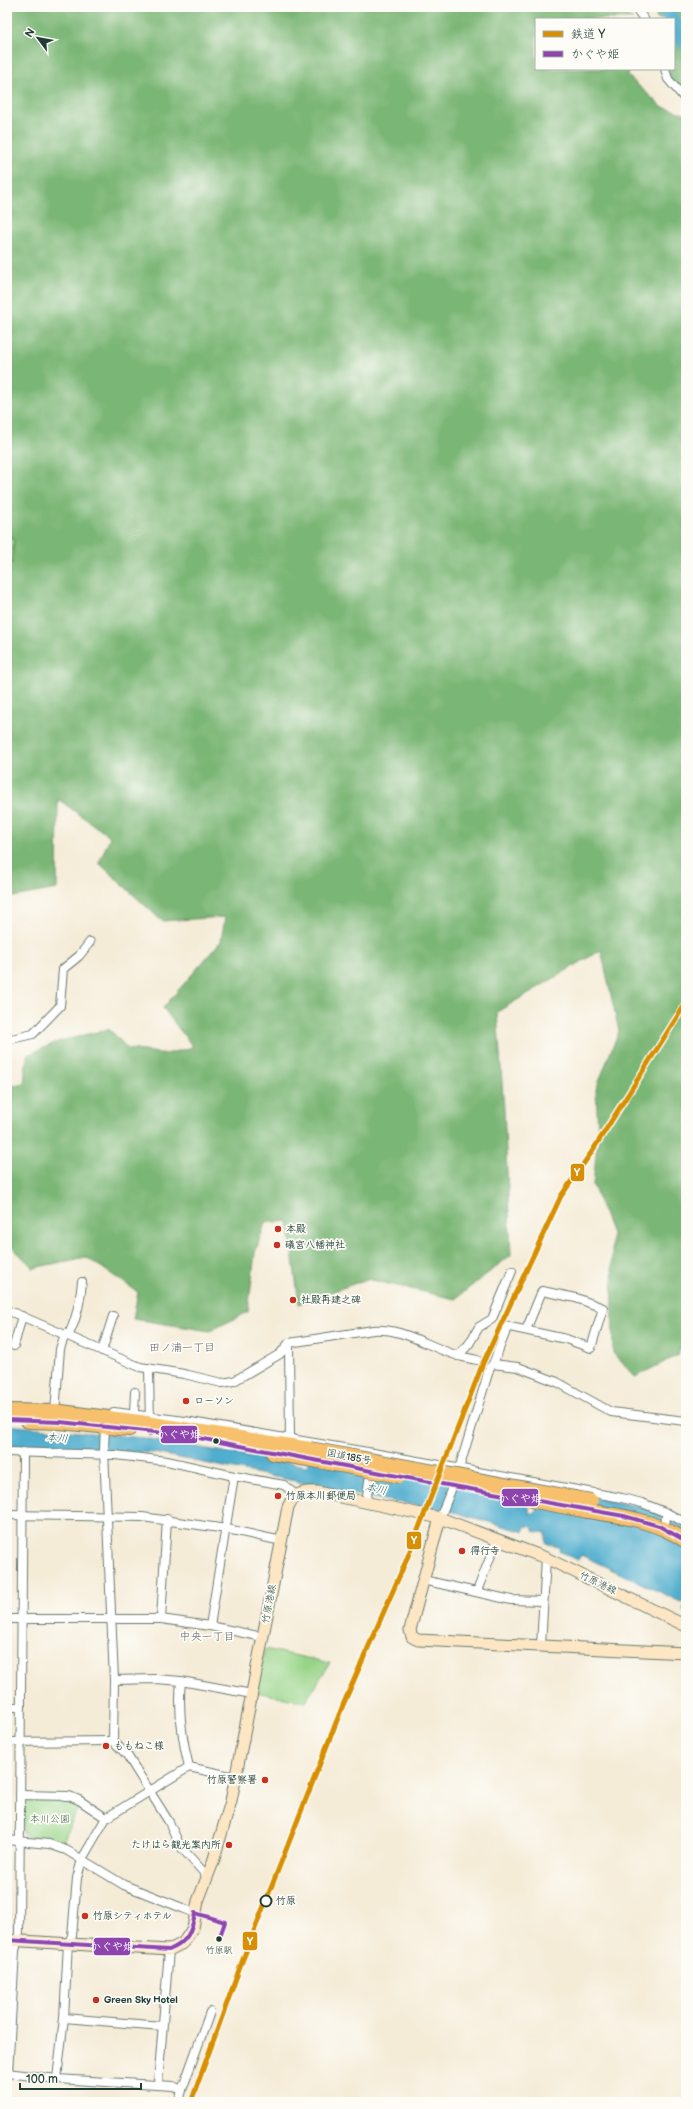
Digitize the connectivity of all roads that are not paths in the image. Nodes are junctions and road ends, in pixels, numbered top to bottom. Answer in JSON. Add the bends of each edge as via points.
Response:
{"nodes":[{"id":1,"x":635,"y":7,"type":"edge"},
{"id":2,"x":643,"y":18,"type":"edge"},
{"id":3,"x":665,"y":70,"type":"edge"},
{"id":4,"x":686,"y":100,"type":"edge"},
{"id":5,"x":90,"y":942,"type":"dead end"},
{"id":6,"x":7,"y":1040,"type":"edge"},
{"id":7,"x":512,"y":1271,"type":"dead end"},
{"id":8,"x":82,"y":1282,"type":"dead end"},
{"id":9,"x":7,"y":1310,"type":"edge"},
{"id":10,"x":22,"y":1316,"type":"junction"},
{"id":11,"x":113,"y":1316,"type":"dead end"},
{"id":12,"x":526,"y":1330,"type":"junction"},
{"id":13,"x":66,"y":1335,"type":"junction"},
{"id":14,"x":289,"y":1343,"type":"junction"},
{"id":15,"x":14,"y":1346,"type":"dead end"},
{"id":16,"x":102,"y":1351,"type":"junction"},
{"id":17,"x":458,"y":1356,"type":"junction"},
{"id":18,"x":477,"y":1360,"type":"dead end"},
{"id":19,"x":493,"y":1364,"type":"junction"},
{"id":20,"x":149,"y":1368,"type":"junction"},
{"id":21,"x":135,"y":1392,"type":"dead end"},
{"id":22,"x":7,"y":1410,"type":"edge"},
{"id":23,"x":55,"y":1412,"type":"junction"},
{"id":24,"x":134,"y":1414,"type":"junction"},
{"id":25,"x":7,"y":1420,"type":"edge"},
{"id":26,"x":686,"y":1421,"type":"edge"},
{"id":27,"x":107,"y":1422,"type":"junction"},
{"id":28,"x":150,"y":1424,"type":"junction"},
{"id":29,"x":290,"y":1442,"type":"junction"},
{"id":30,"x":7,"y":1452,"type":"edge"},
{"id":31,"x":23,"y":1452,"type":"junction"},
{"id":32,"x":104,"y":1453,"type":"junction"},
{"id":33,"x":309,"y":1454,"type":"junction"},
{"id":34,"x":373,"y":1455,"type":"junction"},
{"id":35,"x":459,"y":1470,"type":"junction"},
{"id":36,"x":234,"y":1476,"type":"junction"},
{"id":37,"x":296,"y":1495,"type":"junction"},
{"id":38,"x":367,"y":1500,"type":"junction"},
{"id":39,"x":442,"y":1514,"type":"junction"},
{"id":40,"x":7,"y":1515,"type":"edge"},
{"id":41,"x":21,"y":1515,"type":"junction"},
{"id":42,"x":108,"y":1517,"type":"junction"},
{"id":43,"x":167,"y":1519,"type":"junction"},
{"id":44,"x":666,"y":1520,"type":"junction"},
{"id":45,"x":686,"y":1523,"type":"edge"},
{"id":46,"x":227,"y":1529,"type":"junction"},
{"id":47,"x":686,"y":1531,"type":"edge"},
{"id":48,"x":497,"y":1540,"type":"junction"},
{"id":49,"x":282,"y":1541,"type":"junction"},
{"id":50,"x":686,"y":1541,"type":"edge"},
{"id":51,"x":546,"y":1558,"type":"junction"},
{"id":52,"x":423,"y":1580,"type":"junction"},
{"id":53,"x":477,"y":1591,"type":"junction"},
{"id":54,"x":543,"y":1601,"type":"junction"},
{"id":55,"x":111,"y":1618,"type":"junction"},
{"id":56,"x":7,"y":1619,"type":"edge"},
{"id":57,"x":22,"y":1619,"type":"junction"},
{"id":58,"x":162,"y":1619,"type":"junction"},
{"id":59,"x":210,"y":1626,"type":"junction"},
{"id":60,"x":686,"y":1626,"type":"edge"},
{"id":61,"x":263,"y":1637,"type":"junction"},
{"id":62,"x":541,"y":1646,"type":"junction"},
{"id":63,"x":686,"y":1653,"type":"edge"},
{"id":64,"x":114,"y":1680,"type":"junction"},
{"id":65,"x":181,"y":1681,"type":"junction"},
{"id":66,"x":252,"y":1694,"type":"junction"},
{"id":67,"x":7,"y":1707,"type":"edge"},
{"id":68,"x":21,"y":1707,"type":"junction"},
{"id":69,"x":113,"y":1741,"type":"junction"},
{"id":70,"x":7,"y":1742,"type":"edge"},
{"id":71,"x":20,"y":1742,"type":"junction"},
{"id":72,"x":189,"y":1767,"type":"junction"},
{"id":73,"x":235,"y":1777,"type":"junction"},
{"id":74,"x":149,"y":1793,"type":"junction"},
{"id":75,"x":20,"y":1795,"type":"junction"},
{"id":76,"x":106,"y":1818,"type":"junction"},
{"id":77,"x":7,"y":1840,"type":"edge"},
{"id":78,"x":19,"y":1840,"type":"junction"},
{"id":79,"x":82,"y":1859,"type":"junction"},
{"id":80,"x":207,"y":1876,"type":"junction"},
{"id":81,"x":195,"y":1913,"type":"junction"},
{"id":82,"x":12,"y":1940,"type":"edge"},
{"id":83,"x":68,"y":1943,"type":"junction"},
{"id":84,"x":169,"y":1950,"type":"junction"},
{"id":85,"x":210,"y":2012,"type":"dead end"},
{"id":86,"x":64,"y":2018,"type":"junction"},
{"id":87,"x":162,"y":2026,"type":"junction"},
{"id":88,"x":8,"y":2073,"type":"edge"},
{"id":89,"x":57,"y":2079,"type":"junction"},
{"id":90,"x":158,"y":2084,"type":"junction"},
{"id":91,"x":182,"y":2090,"type":"junction"},
{"id":92,"x":179,"y":2102,"type":"edge"}],
"edges":[{"from":1,"to":2,"type":"street"},
{"from":3,"to":4,"type":"street","via":[[668,79]]},
{"from":5,"to":6,"type":"street","via":[[79,956],[63,969],[60,1006],[33,1034]]},
{"from":7,"to":17,"type":"street","via":[[492,1319],[479,1327]]},
{"from":8,"to":13,"type":"street","via":[[74,1324]]},
{"from":9,"to":10,"type":"street"},
{"from":10,"to":13,"type":"street"},
{"from":10,"to":15,"type":"street"},
{"from":11,"to":16,"type":"street"},
{"from":12,"to":12,"type":"street","via":[[566,1339],[591,1348],[603,1308],[576,1298],[542,1291]]},
{"from":12,"to":19,"type":"street","via":[[508,1326]]},
{"from":13,"to":16,"type":"street"},
{"from":13,"to":23,"type":"street","via":[[60,1349]]},
{"from":14,"to":17,"type":"street","via":[[386,1329],[404,1333]]},
{"from":14,"to":20,"type":"street","via":[[280,1354],[234,1381],[222,1383]]},
{"from":14,"to":29,"type":"street"},
{"from":16,"to":20,"type":"street","via":[[140,1367]]},
{"from":17,"to":18,"type":"street"},
{"from":19,"to":26,"type":"street","via":[[518,1367],[557,1382],[611,1412]]},
{"from":19,"to":35,"type":"street","via":[[485,1381]]},
{"from":20,"to":28,"type":"street"},
{"from":21,"to":24,"type":"street"},
{"from":22,"to":23,"type":"highway","name":"国道185号"},
{"from":23,"to":27,"type":"highway","name":"国道185号"},
{"from":24,"to":27,"type":"street"},
{"from":24,"to":28,"type":"street"},
{"from":25,"to":27,"type":"highway","name":"国道185号"},
{"from":27,"to":28,"type":"highway","name":"国道185号"},
{"from":27,"to":32,"type":"street"},
{"from":28,"to":29,"type":"highway","name":"国道185号"},
{"from":28,"to":33,"type":"highway","name":"国道185号","via":[[183,1435]]},
{"from":29,"to":33,"type":"highway","name":"国道185号"},
{"from":29,"to":34,"type":"street"},
{"from":30,"to":31,"type":"street"},
{"from":31,"to":32,"type":"street"},
{"from":31,"to":41,"type":"street"},
{"from":32,"to":36,"type":"street","via":[[167,1461]]},
{"from":32,"to":42,"type":"street"},
{"from":33,"to":44,"type":"highway","name":"国道185号","bridge":true,"via":[[627,1508]]},
{"from":34,"to":35,"type":"street"},
{"from":34,"to":38,"type":"street","bridge":true},
{"from":35,"to":39,"type":"street"},
{"from":35,"to":44,"type":"street","via":[[622,1498],[642,1503]]},
{"from":36,"to":37,"type":"street","via":[[284,1484]]},
{"from":36,"to":46,"type":"street"},
{"from":37,"to":38,"type":"main road","name":"竹原港線","via":[[317,1492]]},
{"from":37,"to":49,"type":"main road","name":"竹原港線","via":[[288,1507]]},
{"from":38,"to":39,"type":"main road","name":"竹原港線"},
{"from":39,"to":48,"type":"main road","name":"竹原港線"},
{"from":39,"to":52,"type":"main road"},
{"from":40,"to":41,"type":"street"},
{"from":41,"to":42,"type":"street"},
{"from":41,"to":57,"type":"street"},
{"from":42,"to":43,"type":"street"},
{"from":42,"to":55,"type":"street"},
{"from":43,"to":46,"type":"street"},
{"from":43,"to":58,"type":"street"},
{"from":44,"to":45,"type":"street"},
{"from":44,"to":47,"type":"highway","name":"国道185号"},
{"from":44,"to":50,"type":"highway","name":"国道185号"},
{"from":46,"to":49,"type":"street"},
{"from":46,"to":59,"type":"street"},
{"from":48,"to":51,"type":"main road","name":"竹原港線"},
{"from":48,"to":53,"type":"street"},
{"from":49,"to":61,"type":"main road","name":"竹原港線"},
{"from":51,"to":54,"type":"street"},
{"from":51,"to":60,"type":"main road","name":"竹原港線"},
{"from":52,"to":53,"type":"street"},
{"from":52,"to":62,"type":"main road","via":[[410,1630],[412,1637],[418,1640]]},
{"from":53,"to":54,"type":"street","via":[[511,1600]]},
{"from":54,"to":62,"type":"street"},
{"from":55,"to":57,"type":"street"},
{"from":55,"to":58,"type":"street"},
{"from":55,"to":64,"type":"street"},
{"from":56,"to":57,"type":"street"},
{"from":57,"to":68,"type":"street"},
{"from":58,"to":59,"type":"street"},
{"from":59,"to":61,"type":"street"},
{"from":61,"to":66,"type":"main road","name":"竹原港線"},
{"from":62,"to":63,"type":"main road"},
{"from":64,"to":65,"type":"street"},
{"from":64,"to":69,"type":"street"},
{"from":65,"to":66,"type":"street"},
{"from":65,"to":72,"type":"street","via":[[180,1707]]},
{"from":66,"to":73,"type":"main road","name":"竹原港線"},
{"from":67,"to":68,"type":"street"},
{"from":68,"to":71,"type":"street"},
{"from":69,"to":71,"type":"street"},
{"from":69,"to":74,"type":"street","via":[[127,1755]]},
{"from":70,"to":71,"type":"street"},
{"from":71,"to":75,"type":"street"},
{"from":72,"to":73,"type":"street"},
{"from":72,"to":74,"type":"street"},
{"from":73,"to":80,"type":"main road","name":"竹原港線","via":[[221,1834]]},
{"from":74,"to":76,"type":"street"},
{"from":74,"to":80,"type":"street","via":[[169,1822],[180,1846]]},
{"from":75,"to":76,"type":"street","via":[[69,1796]]},
{"from":75,"to":78,"type":"street"},
{"from":76,"to":79,"type":"street"},
{"from":77,"to":78,"type":"street"},
{"from":78,"to":79,"type":"street","via":[[49,1844]]},
{"from":78,"to":82,"type":"street","via":[[19,1933]]},
{"from":79,"to":81,"type":"street","via":[[124,1885]]},
{"from":79,"to":83,"type":"street","via":[[77,1878],[72,1936]]},
{"from":80,"to":81,"type":"main road","name":"竹原港線"},
{"from":81,"to":84,"type":"main road","name":"竹原港線","via":[[189,1936],[183,1944]]},
{"from":82,"to":83,"type":"main road"},
{"from":82,"to":88,"type":"street"},
{"from":83,"to":84,"type":"main road"},
{"from":83,"to":86,"type":"street"},
{"from":84,"to":87,"type":"street"},
{"from":85,"to":91,"type":"street"},
{"from":86,"to":87,"type":"street"},
{"from":86,"to":89,"type":"street"},
{"from":87,"to":90,"type":"street"},
{"from":88,"to":89,"type":"street"},
{"from":89,"to":90,"type":"street"},
{"from":90,"to":91,"type":"street"},
{"from":91,"to":92,"type":"street"}]}
